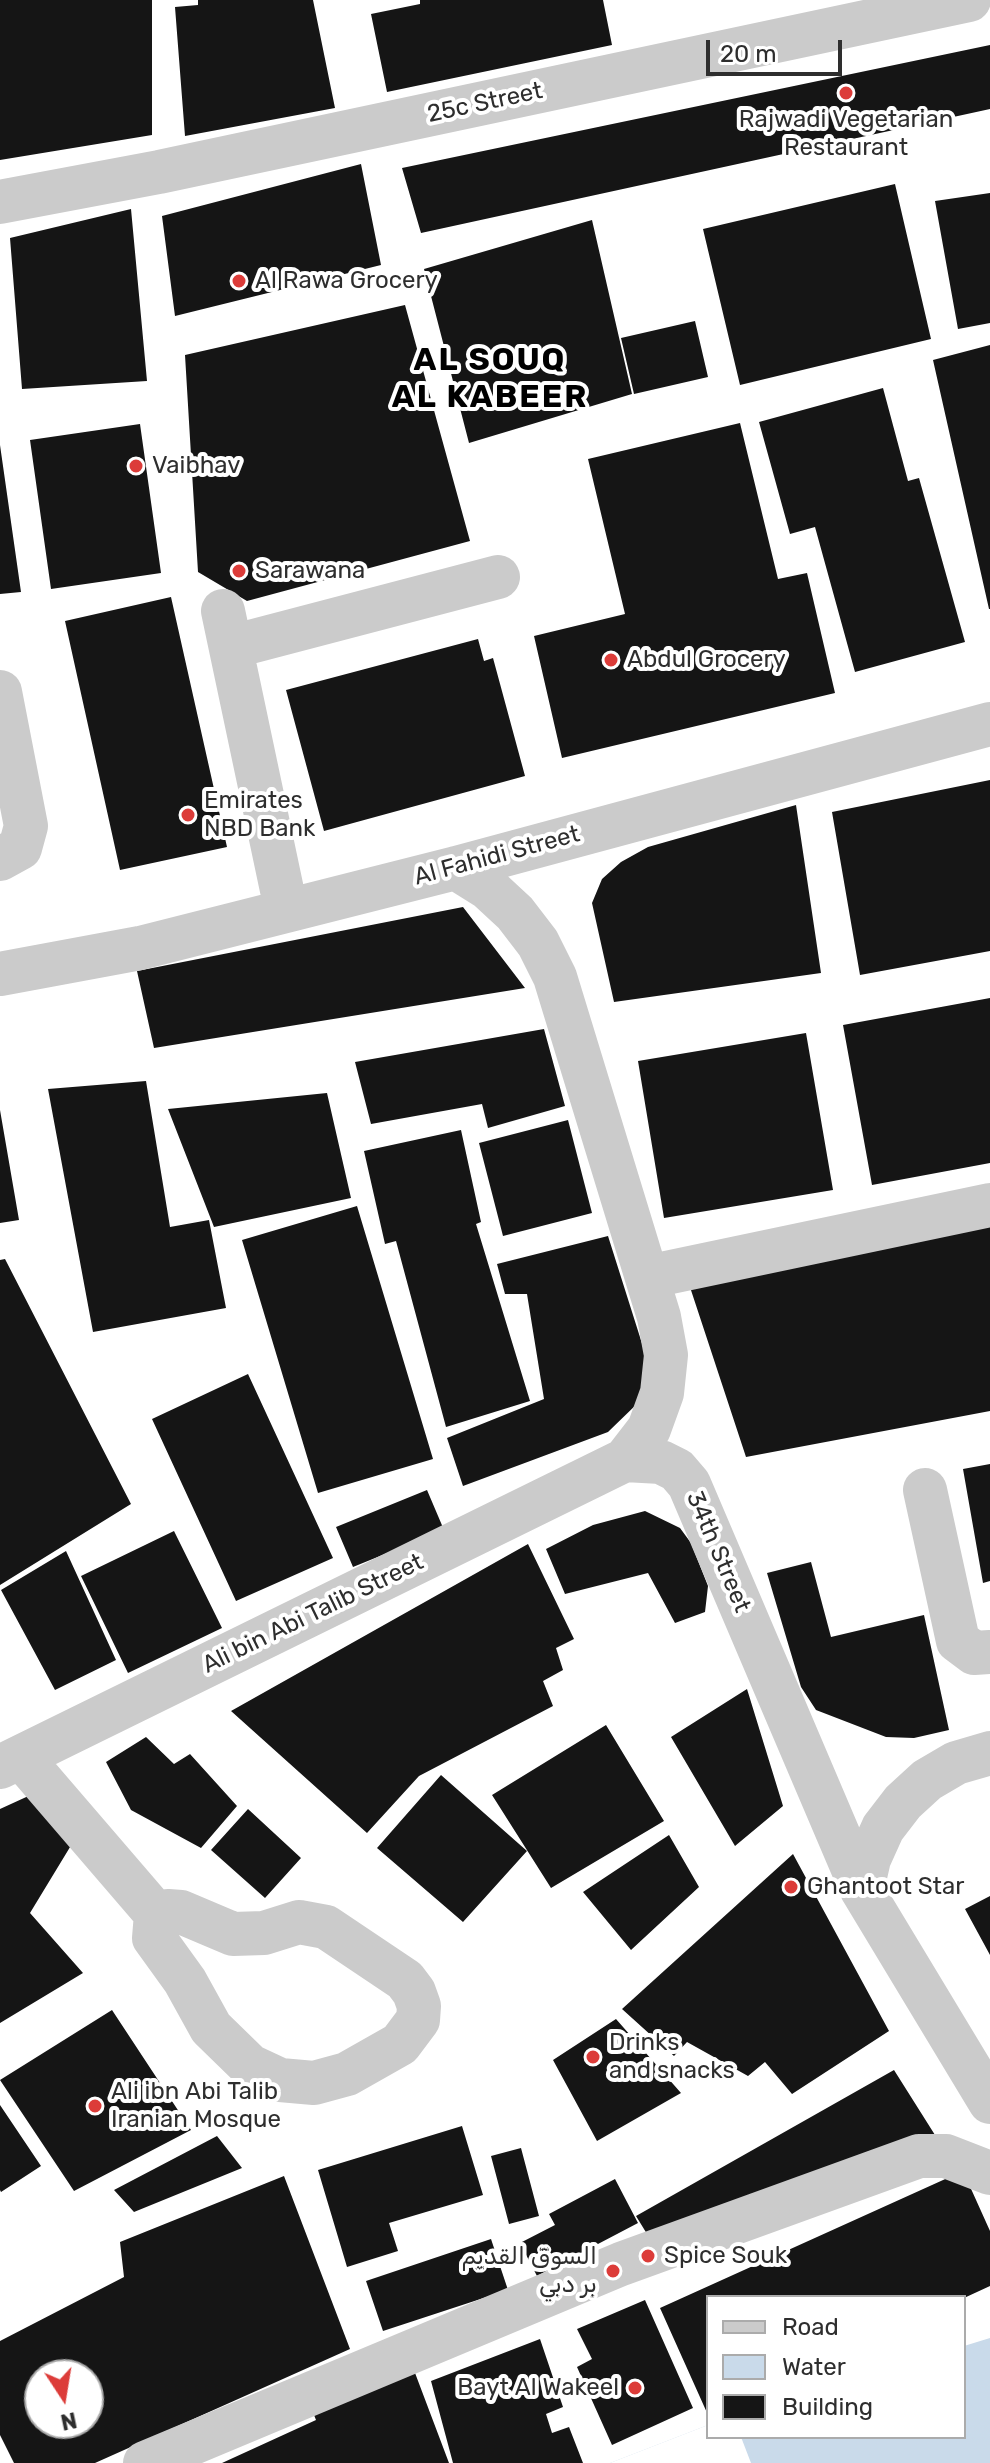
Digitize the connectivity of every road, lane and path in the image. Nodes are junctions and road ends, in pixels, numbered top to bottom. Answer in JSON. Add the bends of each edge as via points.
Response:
{"nodes":[{"id":1,"x":969,"y":0,"type":"edge"},
{"id":2,"x":0,"y":202,"type":"edge"},
{"id":3,"x":498,"y":577,"type":"dead end"},
{"id":4,"x":0,"y":692,"type":"edge"},
{"id":5,"x":990,"y":724,"type":"edge"},
{"id":6,"x":0,"y":859,"type":"edge"},
{"id":7,"x":456,"y":868,"type":"junction"},
{"id":8,"x":286,"y":909,"type":"junction"},
{"id":9,"x":0,"y":974,"type":"edge"},
{"id":10,"x":990,"y":1205,"type":"edge"},
{"id":11,"x":647,"y":1277,"type":"junction"},
{"id":12,"x":625,"y":1460,"type":"junction"},
{"id":13,"x":925,"y":1490,"type":"dead end"},
{"id":14,"x":990,"y":1652,"type":"edge"},
{"id":15,"x":990,"y":1753,"type":"edge"},
{"id":16,"x":11,"y":1762,"type":"edge"},
{"id":17,"x":862,"y":1890,"type":"junction"},
{"id":18,"x":156,"y":1914,"type":"junction"},
{"id":19,"x":233,"y":1934,"type":"junction"},
{"id":20,"x":185,"y":1981,"type":"junction"},
{"id":21,"x":990,"y":2102,"type":"edge"},
{"id":22,"x":990,"y":2173,"type":"edge"},
{"id":23,"x":145,"y":2463,"type":"edge"}],
"edges":[{"from":1,"to":2,"type":"street","name":"25c Street"},
{"from":3,"to":8,"type":"street","via":[[227,629]]},
{"from":4,"to":6,"type":"street","via":[[26,826],[20,848]]},
{"from":5,"to":7,"type":"street","name":"Al Fahidi Street"},
{"from":7,"to":8,"type":"street","name":"Al Fahidi Street"},
{"from":7,"to":11,"type":"street","via":[[515,913],[555,977]]},
{"from":8,"to":9,"type":"street","name":"Al Fahidi Street","via":[[140,948]]},
{"from":10,"to":11,"type":"street"},
{"from":11,"to":12,"type":"street","via":[[666,1355],[662,1393],[649,1429]]},
{"from":12,"to":16,"type":"street","name":"Ali bin Abi Talib Street"},
{"from":12,"to":17,"type":"street","name":"34th Street","via":[[661,1462],[689,1484]]},
{"from":13,"to":14,"type":"street","via":[[958,1641],[974,1653]]},
{"from":15,"to":17,"type":"street","via":[[956,1763],[903,1802],[878,1839]]},
{"from":16,"to":18,"type":"street"},
{"from":17,"to":21,"type":"street","name":"34th Street"},
{"from":18,"to":19,"type":"street","via":[[181,1912]]},
{"from":18,"to":20,"type":"street","via":[[154,1938]]},
{"from":19,"to":20,"type":"street"},
{"from":19,"to":20,"type":"street","via":[[264,1933],[299,1922],[326,1927],[405,1980],[419,2006],[411,2034],[331,2080],[280,2080],[229,2049]]},
{"from":22,"to":23,"type":"street","via":[[946,2156],[919,2156],[621,2264]]}]}
